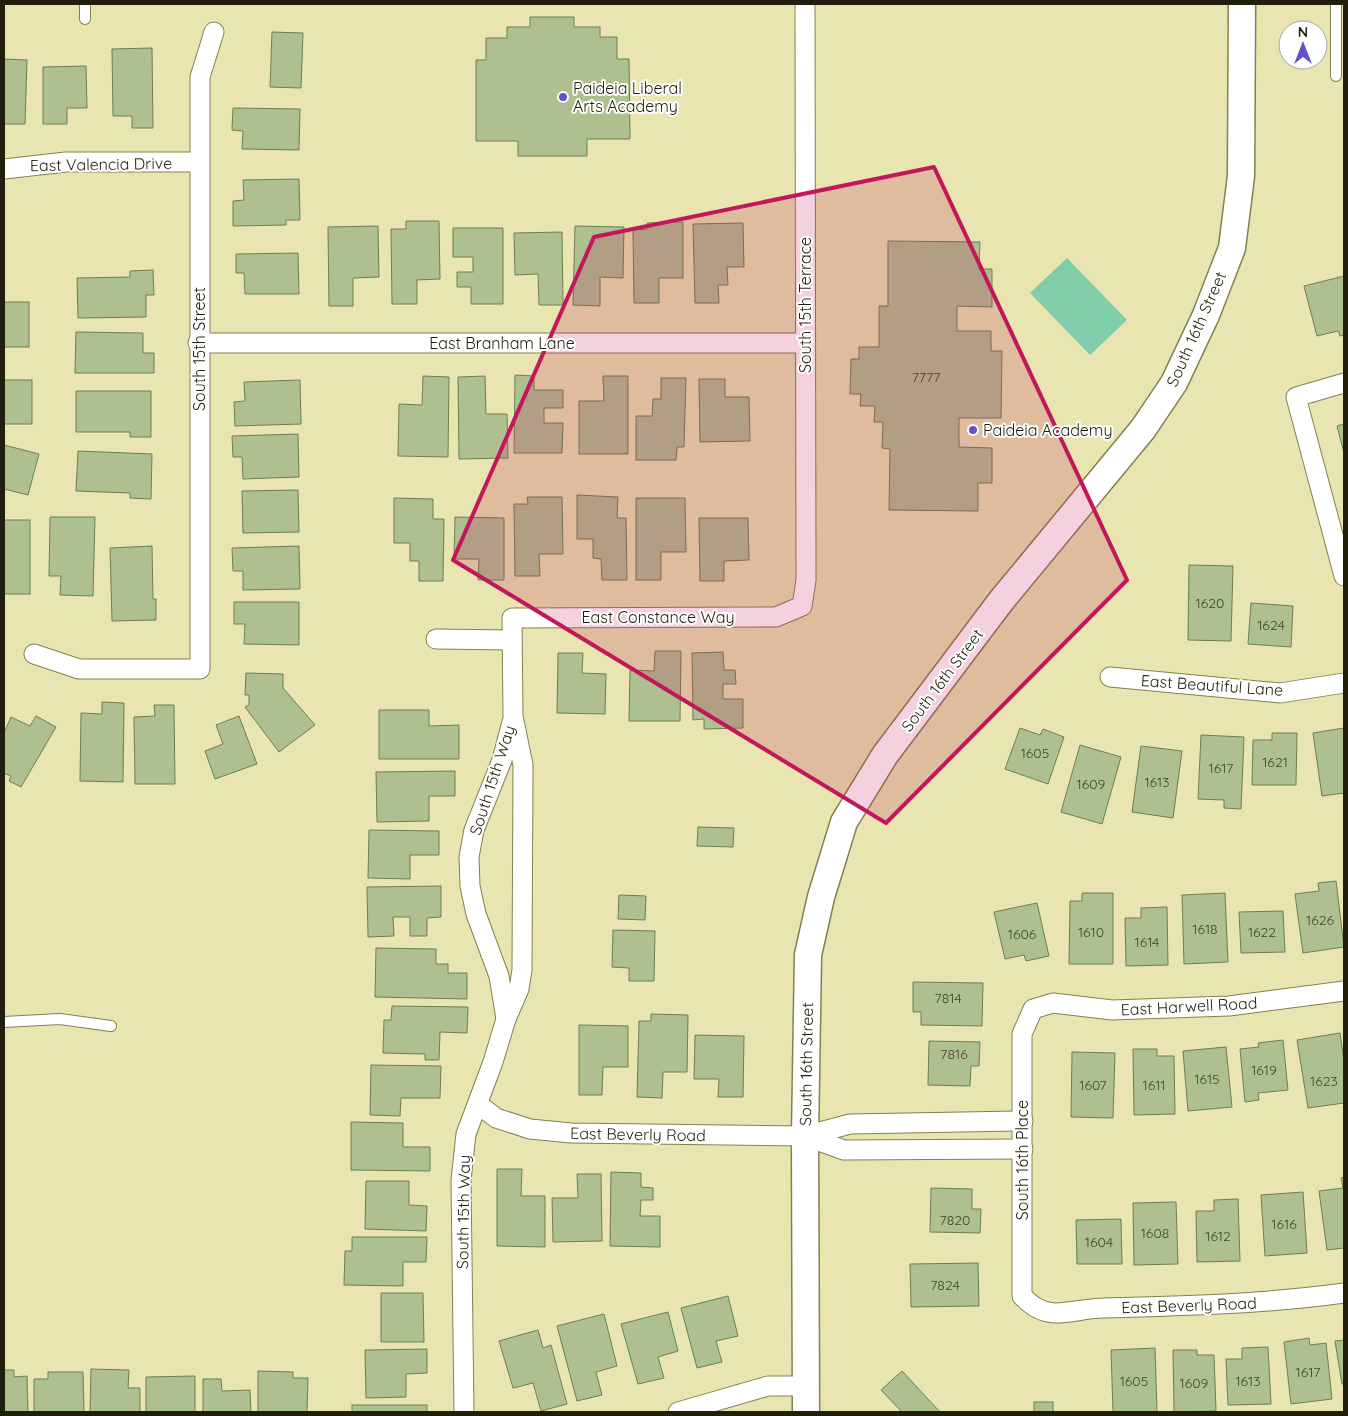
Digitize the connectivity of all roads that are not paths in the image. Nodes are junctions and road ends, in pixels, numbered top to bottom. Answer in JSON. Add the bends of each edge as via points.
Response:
{"nodes":[{"id":1,"x":85,"y":4,"type":"edge"},
{"id":2,"x":805,"y":4,"type":"edge"},
{"id":3,"x":1242,"y":4,"type":"edge"},
{"id":4,"x":1336,"y":4,"type":"edge"},
{"id":5,"x":85,"y":19,"type":"dead end"},
{"id":6,"x":214,"y":32,"type":"dead end"},
{"id":7,"x":1336,"y":76,"type":"dead end"},
{"id":8,"x":199,"y":162,"type":"junction"},
{"id":9,"x":4,"y":169,"type":"edge"},
{"id":10,"x":198,"y":343,"type":"junction"},
{"id":11,"x":805,"y":343,"type":"junction"},
{"id":12,"x":1344,"y":383,"type":"edge"},
{"id":13,"x":1344,"y":576,"type":"edge"},
{"id":14,"x":802,"y":606,"type":"joint"},
{"id":15,"x":512,"y":618,"type":"joint"},
{"id":16,"x":436,"y":639,"type":"dead end"},
{"id":17,"x":512,"y":640,"type":"junction"},
{"id":18,"x":34,"y":654,"type":"dead end"},
{"id":19,"x":1110,"y":677,"type":"dead end"},
{"id":20,"x":1344,"y":683,"type":"edge"},
{"id":21,"x":514,"y":716,"type":"junction"},
{"id":22,"x":1344,"y":991,"type":"edge"},
{"id":23,"x":1033,"y":1009,"type":"joint"},
{"id":24,"x":506,"y":1019,"type":"junction"},
{"id":25,"x":4,"y":1022,"type":"edge"},
{"id":26,"x":111,"y":1026,"type":"dead end"},
{"id":27,"x":478,"y":1104,"type":"junction"},
{"id":28,"x":1023,"y":1121,"type":"junction"},
{"id":29,"x":805,"y":1136,"type":"junction"},
{"id":30,"x":1022,"y":1149,"type":"junction"},
{"id":31,"x":1344,"y":1293,"type":"edge"},
{"id":32,"x":1035,"y":1308,"type":"joint"},
{"id":33,"x":806,"y":1386,"type":"junction"},
{"id":34,"x":464,"y":1412,"type":"edge"},
{"id":35,"x":678,"y":1412,"type":"edge"},
{"id":36,"x":806,"y":1412,"type":"edge"}],
"edges":[{"from":1,"to":5,"type":"lane"},
{"from":2,"to":11,"type":"street","name":"South 15th Terrace"},
{"from":3,"to":29,"type":"main road","name":"South 16th Street","via":[[1241,176],[1232,248],[1206,315],[1174,383],[1143,428],[1001,601],[885,755],[844,822],[820,897],[808,955]]},
{"from":4,"to":7,"type":"lane"},
{"from":6,"to":8,"type":"street","name":"South 15th Street","via":[[200,76]]},
{"from":8,"to":9,"type":"street","name":"East Valencia Drive","via":[[66,162]]},
{"from":8,"to":10,"type":"street","name":"South 15th Street"},
{"from":10,"to":11,"type":"street","name":"East Branham Lane"},
{"from":10,"to":18,"type":"street","name":"South 15th Street","via":[[200,669],[79,669]]},
{"from":11,"to":14,"type":"street","name":"South 15th Terrace","via":[[806,580]]},
{"from":12,"to":13,"type":"street","via":[[1296,398]]},
{"from":14,"to":15,"type":"street","name":"East Constance Way","via":[[776,617]]},
{"from":15,"to":17,"type":"street","name":"South 15th Way"},
{"from":16,"to":17,"type":"street"},
{"from":17,"to":21,"type":"street","name":"South 15th Way"},
{"from":19,"to":20,"type":"street","name":"East Beautiful Lane","via":[[1280,692]]},
{"from":21,"to":24,"type":"street","name":"South 15th Way","via":[[523,765],[522,970],[519,989]]},
{"from":21,"to":24,"type":"street","name":"South 15th Way","via":[[502,760],[474,830],[469,857],[470,886],[476,914],[499,976]]},
{"from":22,"to":23,"type":"street","name":"East Harwell Road","via":[[1229,1006],[1112,1010],[1053,1004]]},
{"from":23,"to":28,"type":"street","name":"South 16th Place","via":[[1022,1034]]},
{"from":24,"to":27,"type":"street","name":"South 15th Way"},
{"from":25,"to":26,"type":"lane","via":[[60,1019]]},
{"from":27,"to":29,"type":"street","name":"East Beverly Road","via":[[496,1118],[530,1129],[571,1133]]},
{"from":27,"to":34,"type":"street","name":"South 15th Way","via":[[466,1134],[461,1180]]},
{"from":28,"to":29,"type":"street","name":"East Beverly Road","via":[[850,1124]]},
{"from":28,"to":30,"type":"street","name":"South 16th Place"},
{"from":29,"to":30,"type":"street","name":"East Beverly Road","via":[[844,1150]]},
{"from":29,"to":33,"type":"main road","name":"South 16th Street"},
{"from":30,"to":32,"type":"street","name":"South 16th Place","via":[[1022,1296]]},
{"from":31,"to":32,"type":"street","name":"East Beverly Road","via":[[1289,1301],[1206,1306],[1092,1308],[1055,1312]]},
{"from":33,"to":35,"type":"street","via":[[768,1386]]},
{"from":33,"to":36,"type":"main road","name":"South 16th Street"}]}
